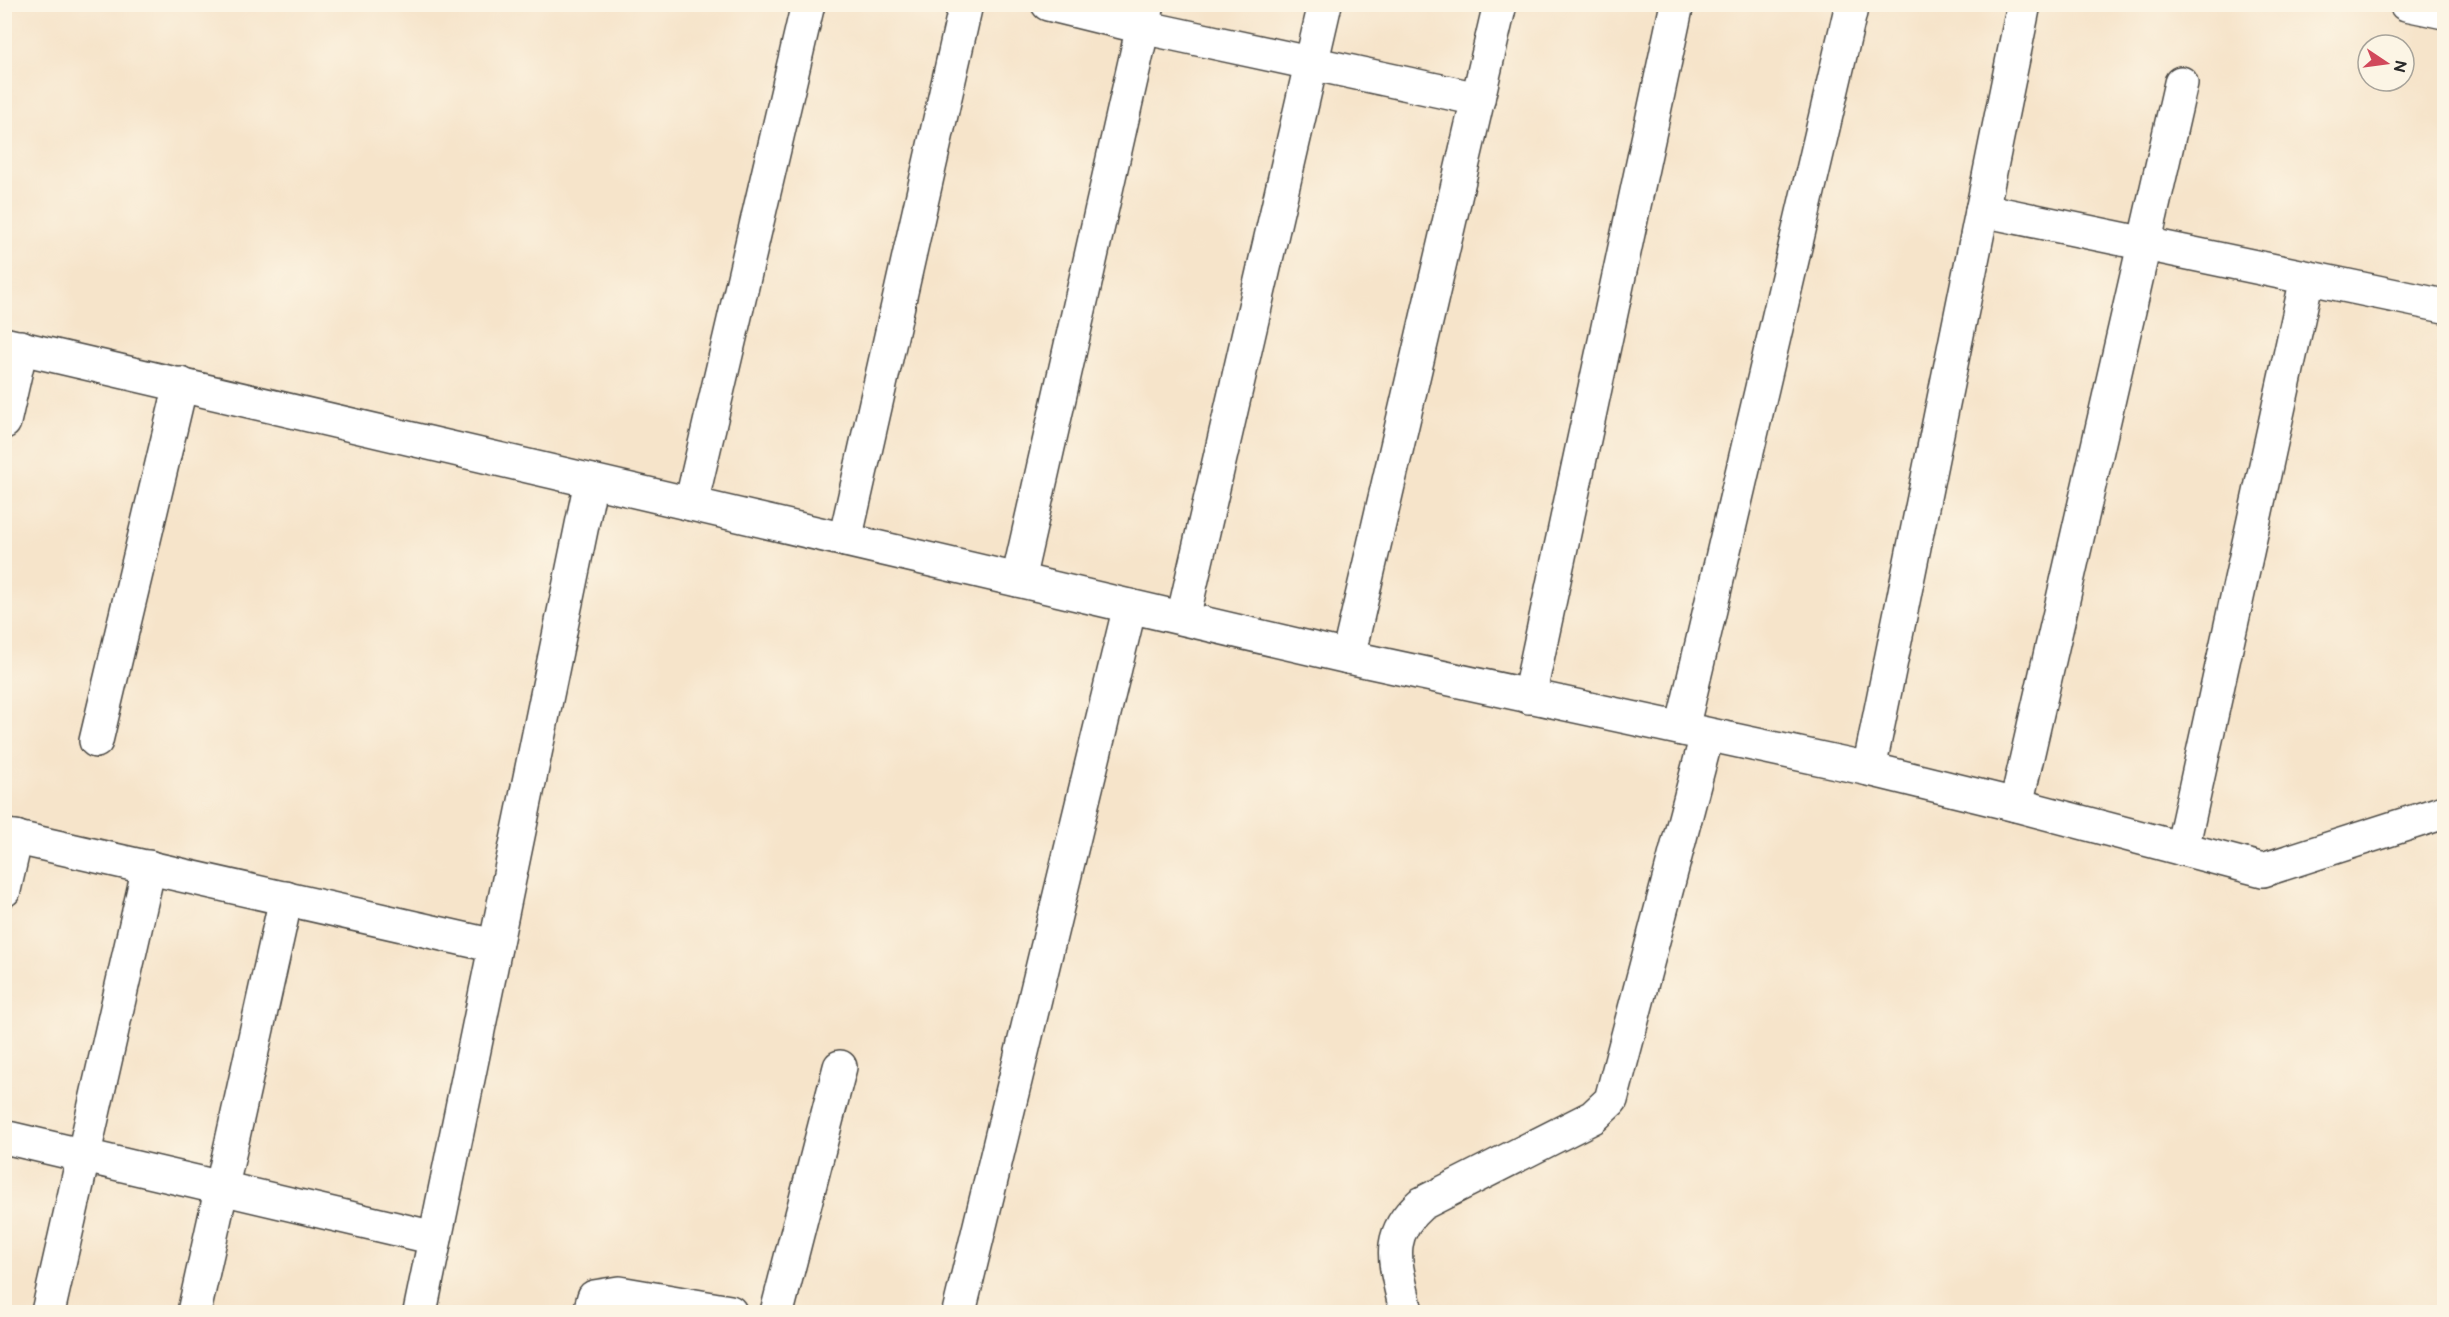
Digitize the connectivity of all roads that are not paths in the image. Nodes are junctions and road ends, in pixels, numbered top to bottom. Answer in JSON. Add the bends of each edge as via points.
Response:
{"nodes":[{"id":1,"x":808,"y":4,"type":"edge"},
{"id":2,"x":966,"y":4,"type":"edge"},
{"id":3,"x":1048,"y":4,"type":"edge"},
{"id":4,"x":1325,"y":4,"type":"edge"},
{"id":5,"x":1500,"y":4,"type":"edge"},
{"id":6,"x":1677,"y":4,"type":"edge"},
{"id":7,"x":1852,"y":4,"type":"edge"},
{"id":8,"x":2024,"y":4,"type":"edge"},
{"id":9,"x":2406,"y":4,"type":"edge"},
{"id":10,"x":2445,"y":12,"type":"edge"},
{"id":11,"x":1145,"y":16,"type":"edge"},
{"id":12,"x":1311,"y":63,"type":"junction"},
{"id":13,"x":2181,"y":83,"type":"dead end"},
{"id":14,"x":1478,"y":99,"type":"junction"},
{"id":15,"x":1982,"y":210,"type":"junction"},
{"id":16,"x":2144,"y":243,"type":"junction"},
{"id":17,"x":2307,"y":278,"type":"junction"},
{"id":18,"x":2445,"y":306,"type":"edge"},
{"id":19,"x":13,"y":346,"type":"edge"},
{"id":20,"x":181,"y":384,"type":"junction"},
{"id":21,"x":4,"y":422,"type":"edge"},
{"id":22,"x":591,"y":481,"type":"junction"},
{"id":23,"x":691,"y":504,"type":"junction"},
{"id":24,"x":845,"y":540,"type":"junction"},
{"id":25,"x":1018,"y":580,"type":"junction"},
{"id":26,"x":1130,"y":606,"type":"junction"},
{"id":27,"x":1183,"y":618,"type":"junction"},
{"id":28,"x":1348,"y":657,"type":"junction"},
{"id":29,"x":1529,"y":697,"type":"junction"},
{"id":30,"x":1695,"y":732,"type":"junction"},
{"id":31,"x":96,"y":741,"type":"dead end"},
{"id":32,"x":1869,"y":770,"type":"junction"},
{"id":33,"x":2016,"y":805,"type":"junction"},
{"id":34,"x":2445,"y":812,"type":"edge"},
{"id":35,"x":10,"y":836,"type":"edge"},
{"id":36,"x":2182,"y":849,"type":"junction"},
{"id":37,"x":149,"y":867,"type":"junction"},
{"id":38,"x":4,"y":890,"type":"edge"},
{"id":39,"x":286,"y":898,"type":"junction"},
{"id":40,"x":495,"y":946,"type":"junction"},
{"id":41,"x":840,"y":1067,"type":"dead end"},
{"id":42,"x":4,"y":1137,"type":"edge"},
{"id":43,"x":85,"y":1156,"type":"junction"},
{"id":44,"x":222,"y":1188,"type":"junction"},
{"id":45,"x":435,"y":1238,"type":"junction"},
{"id":46,"x":48,"y":1312,"type":"edge"},
{"id":47,"x":194,"y":1312,"type":"edge"},
{"id":48,"x":420,"y":1312,"type":"edge"},
{"id":49,"x":590,"y":1312,"type":"edge"},
{"id":50,"x":730,"y":1312,"type":"edge"},
{"id":51,"x":777,"y":1312,"type":"edge"},
{"id":52,"x":959,"y":1312,"type":"edge"},
{"id":53,"x":1406,"y":1312,"type":"edge"}],
"edges":[{"from":1,"to":23,"type":"street"},
{"from":2,"to":24,"type":"street"},
{"from":3,"to":11,"type":"street"},
{"from":4,"to":12,"type":"street"},
{"from":5,"to":14,"type":"street"},
{"from":6,"to":29,"type":"street"},
{"from":7,"to":30,"type":"street"},
{"from":8,"to":15,"type":"street"},
{"from":9,"to":10,"type":"street"},
{"from":11,"to":12,"type":"street"},
{"from":11,"to":25,"type":"street"},
{"from":12,"to":14,"type":"street"},
{"from":12,"to":27,"type":"street"},
{"from":13,"to":16,"type":"street"},
{"from":14,"to":28,"type":"street"},
{"from":15,"to":16,"type":"street"},
{"from":15,"to":32,"type":"street"},
{"from":16,"to":17,"type":"street"},
{"from":16,"to":33,"type":"street"},
{"from":17,"to":18,"type":"street"},
{"from":17,"to":36,"type":"street"},
{"from":19,"to":20,"type":"street"},
{"from":19,"to":21,"type":"street"},
{"from":20,"to":22,"type":"street"},
{"from":20,"to":31,"type":"street"},
{"from":22,"to":23,"type":"street"},
{"from":22,"to":40,"type":"street"},
{"from":23,"to":24,"type":"street"},
{"from":24,"to":25,"type":"street"},
{"from":25,"to":26,"type":"street"},
{"from":26,"to":27,"type":"street"},
{"from":26,"to":52,"type":"street"},
{"from":27,"to":28,"type":"street"},
{"from":28,"to":29,"type":"street"},
{"from":29,"to":30,"type":"street"},
{"from":30,"to":32,"type":"street"},
{"from":30,"to":53,"type":"street","via":[[1611,1100],[1593,1117],[1421,1204],[1406,1218],[1394,1245]]},
{"from":32,"to":33,"type":"street"},
{"from":33,"to":36,"type":"street"},
{"from":34,"to":36,"type":"street","via":[[2263,870]]},
{"from":35,"to":37,"type":"street"},
{"from":35,"to":38,"type":"street"},
{"from":37,"to":39,"type":"street"},
{"from":37,"to":43,"type":"street"},
{"from":39,"to":40,"type":"street"},
{"from":39,"to":44,"type":"street"},
{"from":40,"to":45,"type":"street"},
{"from":41,"to":51,"type":"street"},
{"from":42,"to":43,"type":"street"},
{"from":43,"to":44,"type":"street"},
{"from":43,"to":46,"type":"street"},
{"from":44,"to":45,"type":"street"},
{"from":44,"to":47,"type":"street"},
{"from":45,"to":48,"type":"street"},
{"from":49,"to":50,"type":"street","via":[[594,1297],[619,1293]]}]}
